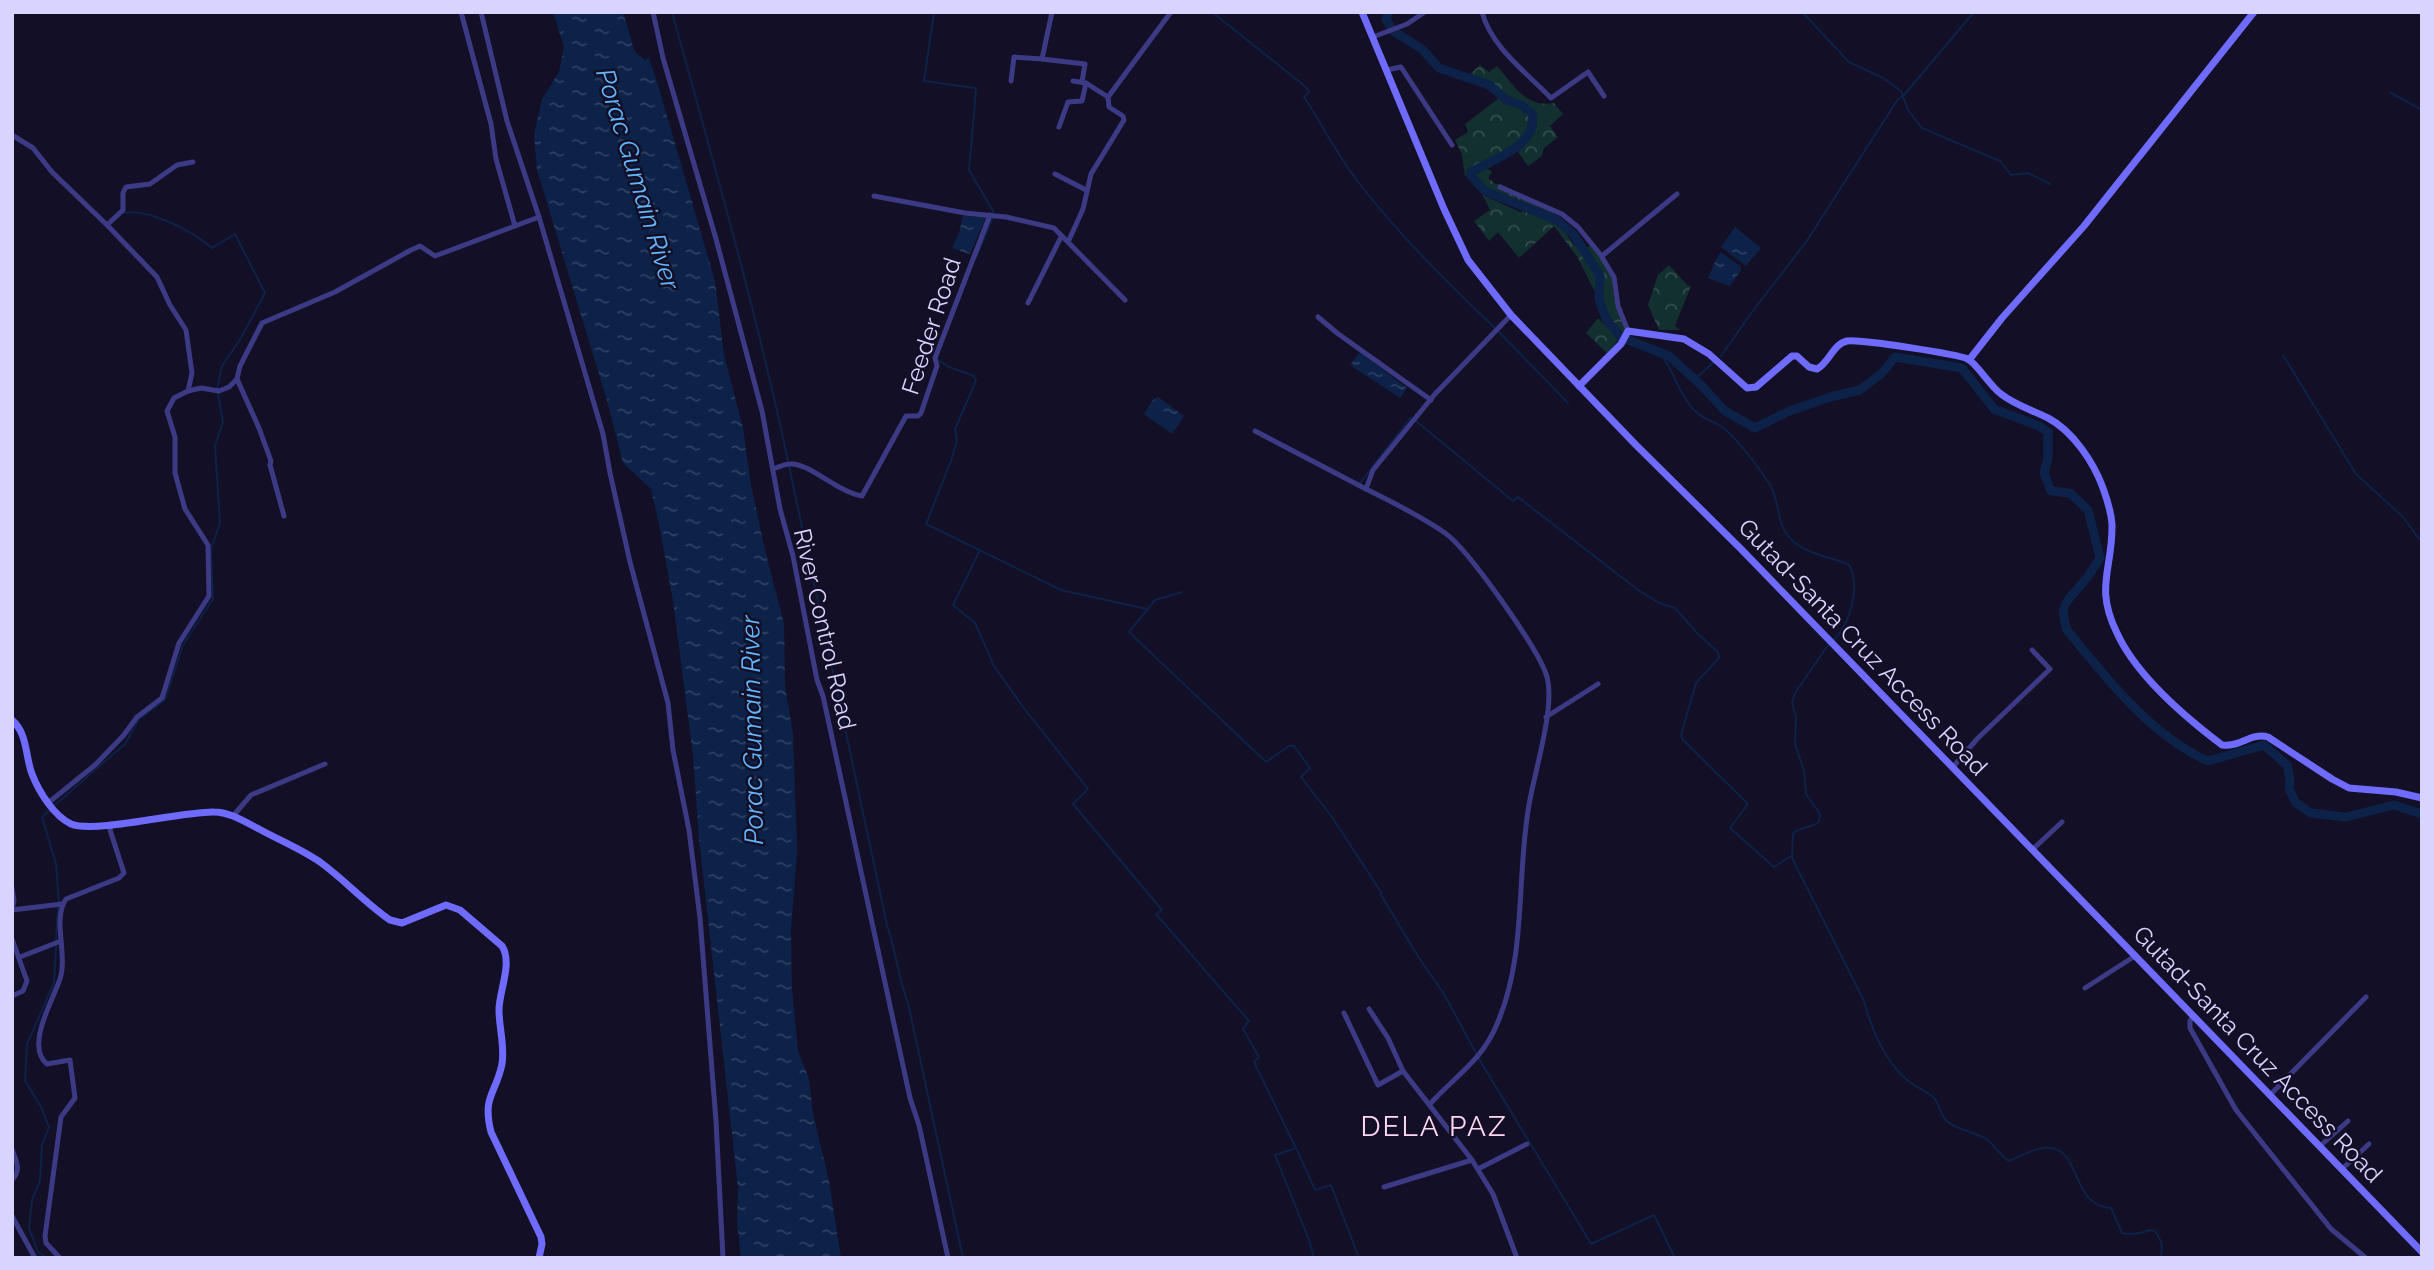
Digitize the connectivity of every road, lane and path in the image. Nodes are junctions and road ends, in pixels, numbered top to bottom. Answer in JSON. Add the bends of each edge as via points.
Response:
{"nodes":[{"id":1,"x":461,"y":12,"type":"edge"},
{"id":2,"x":481,"y":12,"type":"edge"},
{"id":3,"x":653,"y":12,"type":"edge"},
{"id":4,"x":1052,"y":12,"type":"edge"},
{"id":5,"x":1171,"y":12,"type":"edge"},
{"id":6,"x":1362,"y":12,"type":"edge"},
{"id":7,"x":1425,"y":12,"type":"edge"},
{"id":8,"x":1482,"y":12,"type":"edge"},
{"id":9,"x":2254,"y":12,"type":"edge"},
{"id":10,"x":1373,"y":37,"type":"junction"},
{"id":11,"x":1042,"y":59,"type":"junction"},
{"id":12,"x":1387,"y":70,"type":"junction"},
{"id":13,"x":1011,"y":81,"type":"dead end"},
{"id":14,"x":1073,"y":81,"type":"dead end"},
{"id":15,"x":1084,"y":83,"type":"junction"},
{"id":16,"x":1604,"y":96,"type":"dead end"},
{"id":17,"x":1108,"y":97,"type":"junction"},
{"id":18,"x":1059,"y":127,"type":"dead end"},
{"id":19,"x":12,"y":135,"type":"edge"},
{"id":20,"x":1452,"y":145,"type":"dead end"},
{"id":21,"x":193,"y":162,"type":"dead end"},
{"id":22,"x":1055,"y":174,"type":"dead end"},
{"id":23,"x":1500,"y":187,"type":"dead end"},
{"id":24,"x":1086,"y":190,"type":"junction"},
{"id":25,"x":1677,"y":194,"type":"dead end"},
{"id":26,"x":874,"y":196,"type":"dead end"},
{"id":27,"x":992,"y":215,"type":"junction"},
{"id":28,"x":539,"y":217,"type":"junction"},
{"id":29,"x":107,"y":225,"type":"junction"},
{"id":30,"x":515,"y":226,"type":"junction"},
{"id":31,"x":1061,"y":237,"type":"junction"},
{"id":32,"x":1069,"y":240,"type":"junction"},
{"id":33,"x":1602,"y":256,"type":"junction"},
{"id":34,"x":1125,"y":300,"type":"dead end"},
{"id":35,"x":1028,"y":303,"type":"dead end"},
{"id":36,"x":1511,"y":315,"type":"junction"},
{"id":37,"x":1318,"y":317,"type":"dead end"},
{"id":38,"x":1627,"y":333,"type":"junction"},
{"id":39,"x":1969,"y":360,"type":"junction"},
{"id":40,"x":237,"y":379,"type":"junction"},
{"id":41,"x":1579,"y":386,"type":"junction"},
{"id":42,"x":188,"y":391,"type":"junction"},
{"id":43,"x":1431,"y":400,"type":"junction"},
{"id":44,"x":1255,"y":431,"type":"dead end"},
{"id":45,"x":773,"y":469,"type":"junction"},
{"id":46,"x":1366,"y":489,"type":"junction"},
{"id":47,"x":284,"y":516,"type":"dead end"},
{"id":48,"x":2032,"y":650,"type":"dead end"},
{"id":49,"x":1598,"y":684,"type":"dead end"},
{"id":50,"x":1546,"y":717,"type":"junction"},
{"id":51,"x":12,"y":720,"type":"edge"},
{"id":52,"x":326,"y":764,"type":"dead end"},
{"id":53,"x":1953,"y":767,"type":"junction"},
{"id":54,"x":2422,"y":798,"type":"edge"},
{"id":55,"x":48,"y":803,"type":"junction"},
{"id":56,"x":233,"y":816,"type":"junction"},
{"id":57,"x":2062,"y":822,"type":"dead end"},
{"id":58,"x":111,"y":824,"type":"junction"},
{"id":59,"x":2032,"y":850,"type":"junction"},
{"id":60,"x":12,"y":888,"type":"edge"},
{"id":61,"x":62,"y":904,"type":"junction"},
{"id":62,"x":12,"y":910,"type":"edge"},
{"id":63,"x":12,"y":939,"type":"edge"},
{"id":64,"x":57,"y":942,"type":"junction"},
{"id":65,"x":2135,"y":956,"type":"junction"},
{"id":66,"x":20,"y":957,"type":"junction"},
{"id":67,"x":2085,"y":988,"type":"dead end"},
{"id":68,"x":12,"y":996,"type":"edge"},
{"id":69,"x":2366,"y":998,"type":"dead end"},
{"id":70,"x":1369,"y":1009,"type":"dead end"},
{"id":71,"x":1344,"y":1013,"type":"dead end"},
{"id":72,"x":2193,"y":1016,"type":"junction"},
{"id":73,"x":1404,"y":1071,"type":"junction"},
{"id":74,"x":2270,"y":1094,"type":"junction"},
{"id":75,"x":1430,"y":1104,"type":"junction"},
{"id":76,"x":2348,"y":1121,"type":"dead end"},
{"id":77,"x":1527,"y":1144,"type":"dead end"},
{"id":78,"x":2369,"y":1144,"type":"dead end"},
{"id":79,"x":2320,"y":1146,"type":"junction"},
{"id":80,"x":12,"y":1149,"type":"edge"},
{"id":81,"x":1472,"y":1160,"type":"junction"},
{"id":82,"x":1478,"y":1169,"type":"junction"},
{"id":83,"x":2342,"y":1169,"type":"junction"},
{"id":84,"x":12,"y":1180,"type":"edge"},
{"id":85,"x":1384,"y":1187,"type":"dead end"},
{"id":86,"x":12,"y":1216,"type":"edge"},
{"id":87,"x":2422,"y":1252,"type":"edge"},
{"id":88,"x":34,"y":1258,"type":"edge"},
{"id":89,"x":60,"y":1258,"type":"edge"},
{"id":90,"x":539,"y":1258,"type":"edge"},
{"id":91,"x":723,"y":1258,"type":"edge"},
{"id":92,"x":948,"y":1258,"type":"edge"},
{"id":93,"x":1517,"y":1258,"type":"edge"},
{"id":94,"x":2366,"y":1258,"type":"edge"}],
"edges":[{"from":1,"to":30,"type":"street"},
{"from":2,"to":28,"type":"street","via":[[507,121]]},
{"from":3,"to":45,"type":"street","name":"River Control Road","via":[[762,411]]},
{"from":4,"to":11,"type":"street"},
{"from":5,"to":17,"type":"street"},
{"from":6,"to":10,"type":"street","name":"Gutad-Santa Cruz Access Road"},
{"from":7,"to":10,"type":"street"},
{"from":8,"to":16,"type":"street","via":[[1501,46],[1551,98],[1588,72]]},
{"from":9,"to":39,"type":"street","via":[[2084,226]]},
{"from":10,"to":12,"type":"street","name":"Gutad-Santa Cruz Access Road"},
{"from":11,"to":13,"type":"street","via":[[1014,57]]},
{"from":11,"to":15,"type":"street","via":[[1085,64]]},
{"from":12,"to":20,"type":"street","via":[[1401,67]]},
{"from":12,"to":36,"type":"street","name":"Gutad-Santa Cruz Access Road","via":[[1468,260]]},
{"from":14,"to":15,"type":"street"},
{"from":15,"to":17,"type":"street"},
{"from":15,"to":18,"type":"street","via":[[1082,102],[1068,102]]},
{"from":17,"to":24,"type":"street","via":[[1109,107],[1124,120]]},
{"from":19,"to":29,"type":"street","via":[[33,148]]},
{"from":21,"to":29,"type":"street","via":[[177,165],[150,184],[126,187],[123,210]]},
{"from":22,"to":24,"type":"street"},
{"from":23,"to":33,"type":"street","via":[[1568,218]]},
{"from":24,"to":32,"type":"street"},
{"from":25,"to":33,"type":"street"},
{"from":26,"to":27,"type":"street"},
{"from":27,"to":31,"type":"street","via":[[1049,226]]},
{"from":27,"to":45,"type":"street","name":"Feeder Road","via":[[948,320],[921,413],[906,416],[862,496],[791,463]]},
{"from":28,"to":30,"type":"street"},
{"from":28,"to":91,"type":"street","via":[[603,434],[630,562],[668,704],[700,918]]},
{"from":29,"to":42,"type":"street","via":[[157,277],[186,330],[192,373]]},
{"from":30,"to":40,"type":"street","via":[[435,256],[420,246],[335,292],[262,323]]},
{"from":31,"to":32,"type":"street"},
{"from":31,"to":35,"type":"street"},
{"from":32,"to":34,"type":"street"},
{"from":33,"to":38,"type":"street","via":[[1614,277]]},
{"from":36,"to":41,"type":"street","name":"Gutad-Santa Cruz Access Road"},
{"from":36,"to":43,"type":"street"},
{"from":37,"to":43,"type":"street"},
{"from":38,"to":39,"type":"street","via":[[1684,339],[1751,389],[1792,356],[1817,369],[1839,345],[1851,341]]},
{"from":38,"to":41,"type":"street"},
{"from":39,"to":54,"type":"street","via":[[2000,394],[2060,425],[2097,473],[2112,524],[2104,593],[2107,608],[2118,636],[2159,689],[2222,745],[2267,737],[2349,788]]},
{"from":40,"to":42,"type":"street","via":[[219,391]]},
{"from":40,"to":47,"type":"street","via":[[260,428]]},
{"from":41,"to":53,"type":"street","name":"Gutad-Santa Cruz Access Road"},
{"from":42,"to":55,"type":"street","via":[[169,402],[167,411],[185,509],[208,545],[209,596],[178,643],[162,698],[137,717],[95,765]]},
{"from":43,"to":46,"type":"street","via":[[1373,470]]},
{"from":44,"to":46,"type":"street"},
{"from":45,"to":92,"type":"street","name":"River Control Road"},
{"from":46,"to":50,"type":"street","via":[[1446,534],[1465,553],[1547,676]]},
{"from":48,"to":53,"type":"street","via":[[2050,669]]},
{"from":49,"to":50,"type":"street"},
{"from":50,"to":75,"type":"street","via":[[1528,806],[1516,955],[1508,996],[1484,1050]]},
{"from":51,"to":55,"type":"street","via":[[24,740],[32,775]]},
{"from":52,"to":56,"type":"street","via":[[251,795]]},
{"from":53,"to":59,"type":"street","name":"Gutad-Santa Cruz Access Road"},
{"from":55,"to":58,"type":"street","via":[[71,824]]},
{"from":56,"to":58,"type":"street","via":[[215,812]]},
{"from":56,"to":90,"type":"street","via":[[321,863],[390,920],[402,923],[446,905],[460,910],[502,946],[506,960],[499,1008],[502,1065],[486,1107],[487,1117],[541,1237]]},
{"from":57,"to":59,"type":"street"},
{"from":58,"to":61,"type":"street","via":[[124,873]]},
{"from":59,"to":65,"type":"street","name":"Gutad-Santa Cruz Access Road"},
{"from":60,"to":62,"type":"street"},
{"from":61,"to":62,"type":"street"},
{"from":61,"to":64,"type":"street"},
{"from":63,"to":66,"type":"street"},
{"from":64,"to":66,"type":"street"},
{"from":64,"to":89,"type":"street","via":[[62,971],[38,1046],[41,1060],[47,1064],[70,1060],[74,1078],[75,1098],[61,1117],[45,1236]]},
{"from":65,"to":67,"type":"street"},
{"from":65,"to":72,"type":"street","name":"Gutad-Santa Cruz Access Road"},
{"from":66,"to":68,"type":"street","via":[[26,986]]},
{"from":69,"to":74,"type":"street"},
{"from":70,"to":73,"type":"street"},
{"from":71,"to":73,"type":"street","via":[[1378,1085]]},
{"from":72,"to":74,"type":"street","name":"Gutad-Santa Cruz Access Road"},
{"from":72,"to":94,"type":"street","via":[[2190,1028],[2236,1110],[2331,1229]]},
{"from":73,"to":75,"type":"street"},
{"from":74,"to":79,"type":"street","name":"Gutad-Santa Cruz Access Road"},
{"from":75,"to":81,"type":"street"},
{"from":76,"to":79,"type":"street"},
{"from":77,"to":82,"type":"street"},
{"from":78,"to":83,"type":"street"},
{"from":79,"to":83,"type":"street","name":"Gutad-Santa Cruz Access Road"},
{"from":80,"to":84,"type":"street","via":[[18,1168]]},
{"from":81,"to":82,"type":"street"},
{"from":81,"to":85,"type":"street"},
{"from":82,"to":93,"type":"street","via":[[1493,1194]]},
{"from":83,"to":87,"type":"street","name":"Gutad-Santa Cruz Access Road"},
{"from":86,"to":88,"type":"street"}]}
